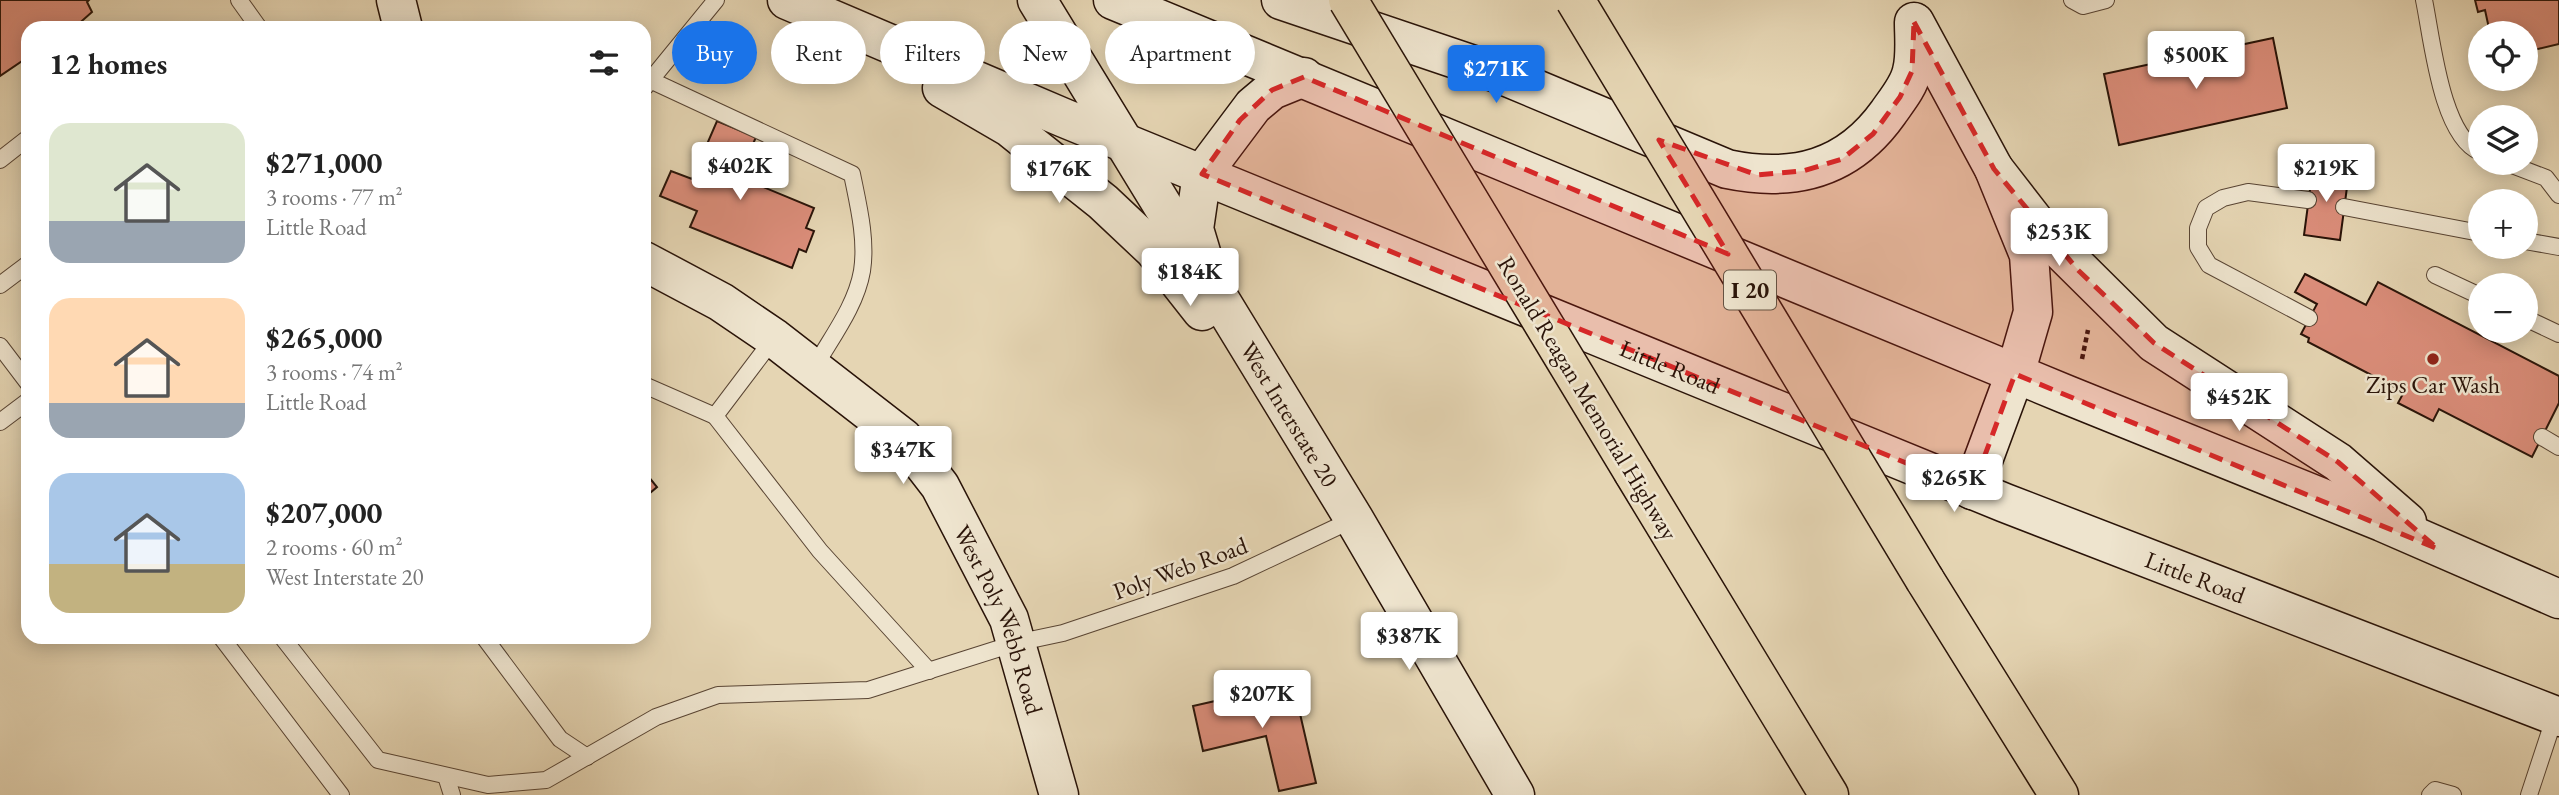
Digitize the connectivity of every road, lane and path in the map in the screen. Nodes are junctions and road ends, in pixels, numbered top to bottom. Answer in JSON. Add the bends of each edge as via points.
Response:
{"nodes":[{"id":1,"x":239,"y":0,"type":"edge"},
{"id":2,"x":396,"y":0,"type":"edge"},
{"id":3,"x":716,"y":0,"type":"edge"},
{"id":4,"x":786,"y":0,"type":"edge"},
{"id":5,"x":1037,"y":0,"type":"edge"},
{"id":6,"x":1114,"y":0,"type":"edge"},
{"id":7,"x":1281,"y":0,"type":"edge"},
{"id":8,"x":1348,"y":0,"type":"edge"},
{"id":9,"x":1575,"y":0,"type":"edge"},
{"id":10,"x":2073,"y":0,"type":"edge"},
{"id":11,"x":2106,"y":0,"type":"edge"},
{"id":12,"x":2424,"y":0,"type":"edge"},
{"id":13,"x":1908,"y":11,"type":"edge"},
{"id":14,"x":254,"y":21,"type":"edge"},
{"id":15,"x":400,"y":21,"type":"edge"},
{"id":16,"x":1304,"y":77,"type":"junction"},
{"id":17,"x":651,"y":79,"type":"edge"},
{"id":18,"x":651,"y":86,"type":"edge"},
{"id":19,"x":1123,"y":142,"type":"junction"},
{"id":20,"x":2468,"y":143,"type":"edge"},
{"id":21,"x":21,"y":144,"type":"edge"},
{"id":22,"x":0,"y":160,"type":"edge"},
{"id":23,"x":1993,"y":169,"type":"junction"},
{"id":24,"x":1202,"y":174,"type":"junction"},
{"id":25,"x":2538,"y":175,"type":"edge"},
{"id":26,"x":2559,"y":195,"type":"edge"},
{"id":27,"x":2308,"y":200,"type":"dead end"},
{"id":28,"x":2344,"y":207,"type":"dead end"},
{"id":29,"x":2468,"y":231,"type":"edge"},
{"id":30,"x":2538,"y":243,"type":"edge"},
{"id":31,"x":2559,"y":247,"type":"edge"},
{"id":32,"x":651,"y":265,"type":"edge"},
{"id":33,"x":21,"y":269,"type":"edge"},
{"id":34,"x":2435,"y":275,"type":"dead end"},
{"id":35,"x":1210,"y":284,"type":"junction"},
{"id":36,"x":0,"y":285,"type":"edge"},
{"id":37,"x":2468,"y":290,"type":"edge"},
{"id":38,"x":2090,"y":318,"type":"dead end"},
{"id":39,"x":2309,"y":318,"type":"dead end"},
{"id":40,"x":2538,"y":324,"type":"edge"},
{"id":41,"x":2559,"y":334,"type":"edge"},
{"id":42,"x":774,"y":338,"type":"junction"},
{"id":43,"x":0,"y":346,"type":"edge"},
{"id":44,"x":814,"y":368,"type":"junction"},
{"id":45,"x":2080,"y":369,"type":"dead end"},
{"id":46,"x":21,"y":374,"type":"edge"},
{"id":47,"x":2015,"y":374,"type":"junction"},
{"id":48,"x":651,"y":388,"type":"edge"},
{"id":49,"x":21,"y":406,"type":"edge"},
{"id":50,"x":715,"y":416,"type":"junction"},
{"id":51,"x":0,"y":422,"type":"edge"},
{"id":52,"x":2542,"y":437,"type":"dead end"},
{"id":53,"x":1306,"y":443,"type":"junction"},
{"id":54,"x":2559,"y":447,"type":"edge"},
{"id":55,"x":1972,"y":490,"type":"junction"},
{"id":56,"x":1354,"y":519,"type":"junction"},
{"id":57,"x":2438,"y":549,"type":"junction"},
{"id":58,"x":2559,"y":599,"type":"edge"},
{"id":59,"x":1016,"y":643,"type":"junction"},
{"id":60,"x":226,"y":644,"type":"edge"},
{"id":61,"x":287,"y":644,"type":"edge"},
{"id":62,"x":489,"y":644,"type":"edge"},
{"id":63,"x":929,"y":671,"type":"junction"},
{"id":64,"x":2558,"y":716,"type":"edge"},
{"id":65,"x":1803,"y":755,"type":"junction"},
{"id":66,"x":587,"y":757,"type":"junction"},
{"id":67,"x":446,"y":776,"type":"junction"},
{"id":68,"x":341,"y":795,"type":"edge"},
{"id":69,"x":452,"y":795,"type":"edge"},
{"id":70,"x":1059,"y":795,"type":"edge"},
{"id":71,"x":1515,"y":795,"type":"edge"},
{"id":72,"x":1821,"y":795,"type":"edge"},
{"id":73,"x":1829,"y":795,"type":"edge"},
{"id":74,"x":2059,"y":795,"type":"edge"},
{"id":75,"x":2430,"y":795,"type":"edge"},
{"id":76,"x":2453,"y":795,"type":"edge"},
{"id":77,"x":2529,"y":795,"type":"edge"}],
"edges":[{"from":1,"to":14,"type":"lane"},
{"from":2,"to":15,"type":"main road"},
{"from":3,"to":17,"type":"lane"},
{"from":4,"to":19,"type":"main road","name":"Little Road"},
{"from":4,"to":53,"type":"main road","via":[[1009,127],[1102,202],[1154,250]]},
{"from":5,"to":19,"type":"main road","name":"West Interstate 20"},
{"from":6,"to":16,"type":"main road"},
{"from":7,"to":13,"type":"main road","via":[[1500,74],[1727,169],[1757,175],[1803,171],[1842,159],[1873,134],[1912,71]]},
{"from":8,"to":65,"type":"highway","name":"Ronald Reagan Memorial Highway","bridge":true},
{"from":9,"to":74,"type":"highway","number":"I 20","bridge":true},
{"from":10,"to":11,"type":"lane","via":[[2083,6]]},
{"from":12,"to":20,"type":"lane","via":[[2449,118]]},
{"from":13,"to":23,"type":"main road"},
{"from":16,"to":24,"type":"main road","via":[[1272,90],[1252,106]]},
{"from":16,"to":47,"type":"main road"},
{"from":18,"to":44,"type":"lane","via":[[852,174],[861,220],[862,270],[853,300]]},
{"from":19,"to":24,"type":"main road","name":"Little Road"},
{"from":19,"to":35,"type":"main road","name":"West Interstate 20"},
{"from":21,"to":22,"type":"lane"},
{"from":23,"to":47,"type":"main road","via":[[2029,255],[2033,312]]},
{"from":23,"to":57,"type":"main road","via":[[2054,245],[2154,343],[2338,462]]},
{"from":24,"to":35,"type":"main road","via":[[1194,229]]},
{"from":24,"to":55,"type":"main road","name":"Little Road"},
{"from":25,"to":26,"type":"lane"},
{"from":27,"to":39,"type":"lane","via":[[2248,192],[2223,198],[2206,208],[2198,228],[2198,247],[2209,265]]},
{"from":28,"to":29,"type":"lane"},
{"from":30,"to":31,"type":"lane"},
{"from":32,"to":42,"type":"main road","name":"West Poly Webb Road","via":[[721,302]]},
{"from":33,"to":36,"type":"lane"},
{"from":34,"to":37,"type":"lane"},
{"from":35,"to":53,"type":"main road","name":"West Interstate 20"},
{"from":38,"to":45,"type":"path"},
{"from":40,"to":41,"type":"lane"},
{"from":42,"to":44,"type":"main road","name":"West Poly Webb Road"},
{"from":42,"to":50,"type":"lane"},
{"from":43,"to":46,"type":"lane"},
{"from":44,"to":59,"type":"main road","name":"West Poly Webb Road","via":[[903,438],[940,486],[1009,619]]},
{"from":47,"to":55,"type":"main road"},
{"from":47,"to":57,"type":"main road","via":[[2382,522]]},
{"from":48,"to":50,"type":"lane"},
{"from":49,"to":51,"type":"lane"},
{"from":50,"to":63,"type":"lane","via":[[820,551]]},
{"from":52,"to":54,"type":"lane"},
{"from":53,"to":56,"type":"main road","name":"West Interstate 20"},
{"from":55,"to":64,"type":"main road","name":"Little Road"},
{"from":56,"to":59,"type":"lane","name":"Poly Web Road","via":[[1233,576],[1063,633]]},
{"from":56,"to":71,"type":"main road","name":"West Interstate 20"},
{"from":57,"to":58,"type":"main road"},
{"from":59,"to":63,"type":"lane","name":"Poly Web Road"},
{"from":59,"to":70,"type":"main road","name":"West Poly Webb Road"},
{"from":60,"to":68,"type":"lane"},
{"from":61,"to":67,"type":"lane","name":"Poly Web Road","via":[[378,760]]},
{"from":62,"to":66,"type":"lane","via":[[560,739]]},
{"from":63,"to":66,"type":"lane","name":"Poly Web Road","via":[[868,690],[718,695],[656,717]]},
{"from":64,"to":77,"type":"lane"},
{"from":65,"to":72,"type":"highway"},
{"from":65,"to":73,"type":"highway","name":"Ronald Reagan Memorial Highway"},
{"from":66,"to":67,"type":"lane","name":"Poly Web Road","via":[[546,780],[488,785]]},
{"from":67,"to":69,"type":"lane"},
{"from":75,"to":76,"type":"lane","via":[[2435,790]]}]}
